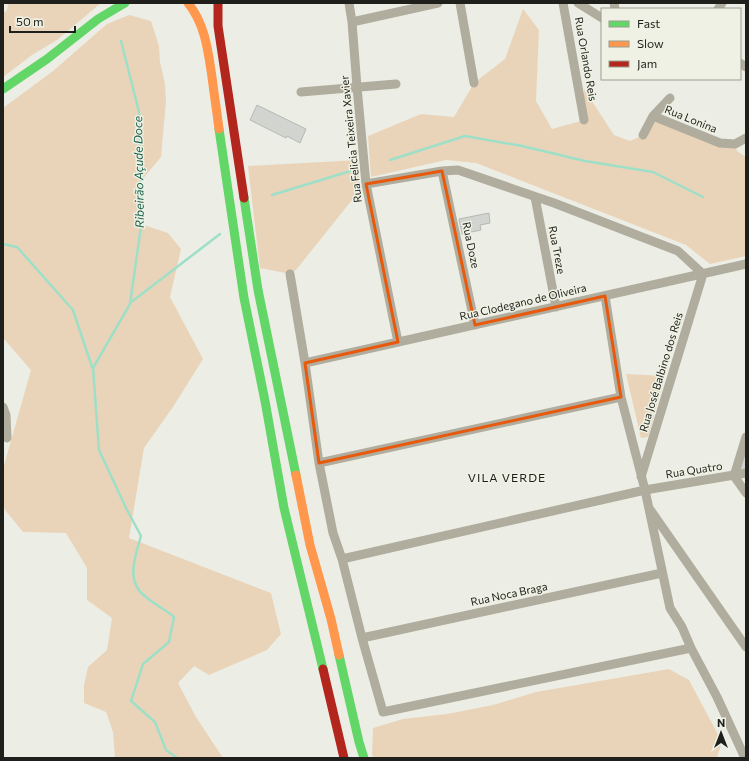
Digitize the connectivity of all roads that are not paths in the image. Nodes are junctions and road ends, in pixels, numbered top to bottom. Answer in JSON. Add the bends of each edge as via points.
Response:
{"nodes":[{"id":1,"x":112,"y":3,"type":"edge"},
{"id":2,"x":125,"y":3,"type":"edge"},
{"id":3,"x":188,"y":3,"type":"edge"},
{"id":4,"x":218,"y":3,"type":"edge"},
{"id":5,"x":349,"y":3,"type":"edge"},
{"id":6,"x":438,"y":3,"type":"edge"},
{"id":7,"x":460,"y":3,"type":"edge"},
{"id":8,"x":563,"y":3,"type":"edge"},
{"id":9,"x":578,"y":3,"type":"edge"},
{"id":10,"x":601,"y":17,"type":"edge"},
{"id":11,"x":98,"y":19,"type":"junction"},
{"id":12,"x":352,"y":22,"type":"junction"},
{"id":13,"x":474,"y":83,"type":"dead end"},
{"id":14,"x":396,"y":84,"type":"dead end"},
{"id":15,"x":357,"y":87,"type":"junction"},
{"id":16,"x":3,"y":89,"type":"edge"},
{"id":17,"x":301,"y":92,"type":"dead end"},
{"id":18,"x":670,"y":98,"type":"dead end"},
{"id":19,"x":652,"y":116,"type":"junction"},
{"id":20,"x":584,"y":120,"type":"dead end"},
{"id":21,"x":643,"y":135,"type":"dead end"},
{"id":22,"x":746,"y":138,"type":"edge"},
{"id":23,"x":442,"y":171,"type":"junction"},
{"id":24,"x":366,"y":184,"type":"junction"},
{"id":25,"x":535,"y":197,"type":"junction"},
{"id":26,"x":746,"y":264,"type":"edge"},
{"id":27,"x":290,"y":274,"type":"dead end"},
{"id":28,"x":703,"y":274,"type":"junction"},
{"id":29,"x":605,"y":296,"type":"junction"},
{"id":30,"x":556,"y":307,"type":"junction"},
{"id":31,"x":476,"y":325,"type":"junction"},
{"id":32,"x":398,"y":342,"type":"junction"},
{"id":33,"x":305,"y":363,"type":"junction"},
{"id":34,"x":621,"y":397,"type":"junction"},
{"id":35,"x":3,"y":407,"type":"edge"},
{"id":36,"x":746,"y":437,"type":"edge"},
{"id":37,"x":7,"y":438,"type":"dead end"},
{"id":38,"x":319,"y":463,"type":"junction"},
{"id":39,"x":746,"y":473,"type":"edge"},
{"id":40,"x":734,"y":476,"type":"junction"},
{"id":41,"x":641,"y":477,"type":"junction"},
{"id":42,"x":645,"y":490,"type":"junction"},
{"id":43,"x":746,"y":493,"type":"edge"},
{"id":44,"x":647,"y":505,"type":"junction"},
{"id":45,"x":342,"y":559,"type":"junction"},
{"id":46,"x":662,"y":573,"type":"junction"},
{"id":47,"x":362,"y":638,"type":"junction"},
{"id":48,"x":746,"y":646,"type":"edge"},
{"id":49,"x":691,"y":648,"type":"junction"},
{"id":50,"x":344,"y":758,"type":"edge"},
{"id":51,"x":364,"y":758,"type":"edge"},
{"id":52,"x":745,"y":758,"type":"edge"}],
"edges":[{"from":1,"to":11,"type":"highway"},
{"from":2,"to":11,"type":"highway"},
{"from":3,"to":50,"type":"highway","via":[[202,24],[207,44],[244,298],[284,508]]},
{"from":4,"to":51,"type":"highway","via":[[218,26],[258,290],[310,545]]},
{"from":5,"to":12,"type":"street","name":"Rua Felicia Teixeira Xavier"},
{"from":6,"to":12,"type":"street"},
{"from":7,"to":13,"type":"street"},
{"from":8,"to":20,"type":"street","name":"Rua Orlando Reis"},
{"from":9,"to":10,"type":"street"},
{"from":11,"to":16,"type":"highway"},
{"from":12,"to":15,"type":"street","name":"Rua Felicia Teixeira Xavier"},
{"from":14,"to":15,"type":"street"},
{"from":15,"to":17,"type":"street"},
{"from":15,"to":24,"type":"street","name":"Rua Felicia Teixeira Xavier"},
{"from":18,"to":19,"type":"street"},
{"from":19,"to":21,"type":"street"},
{"from":19,"to":22,"type":"street","name":"Rua Lonina","via":[[720,144],[735,144]]},
{"from":23,"to":24,"type":"street"},
{"from":23,"to":25,"type":"street","via":[[458,170]]},
{"from":23,"to":31,"type":"street","name":"Rua Doze"},
{"from":24,"to":32,"type":"street","name":"Rua Felicia Teixeira Xavier"},
{"from":25,"to":28,"type":"street","via":[[678,250]]},
{"from":25,"to":30,"type":"street","name":"Rua Treze"},
{"from":26,"to":28,"type":"street","name":"Rua Clodegano de Oliveira"},
{"from":27,"to":33,"type":"street"},
{"from":28,"to":29,"type":"street","name":"Rua Clodegano de Oliveira"},
{"from":28,"to":41,"type":"street","name":"Rua José Balbino dos Reis"},
{"from":29,"to":30,"type":"street","name":"Rua Clodegano de Oliveira"},
{"from":29,"to":34,"type":"street"},
{"from":30,"to":31,"type":"street","name":"Rua Clodegano de Oliveira"},
{"from":31,"to":32,"type":"street","name":"Rua Clodegano de Oliveira"},
{"from":32,"to":33,"type":"street","name":"Rua Clodegano de Oliveira"},
{"from":33,"to":38,"type":"street"},
{"from":34,"to":38,"type":"street"},
{"from":34,"to":41,"type":"street"},
{"from":35,"to":37,"type":"street"},
{"from":36,"to":40,"type":"street"},
{"from":38,"to":45,"type":"street","via":[[333,533]]},
{"from":39,"to":40,"type":"street","name":"Rua Quatro"},
{"from":40,"to":42,"type":"street","name":"Rua Quatro"},
{"from":40,"to":43,"type":"street"},
{"from":41,"to":42,"type":"street"},
{"from":42,"to":44,"type":"street"},
{"from":42,"to":45,"type":"street","name":"Rua Quatro"},
{"from":44,"to":46,"type":"street"},
{"from":44,"to":48,"type":"street"},
{"from":45,"to":47,"type":"street"},
{"from":46,"to":47,"type":"street","name":"Rua Noca Braga"},
{"from":46,"to":49,"type":"street","via":[[670,608]]},
{"from":47,"to":49,"type":"street","via":[[383,712]]},
{"from":49,"to":52,"type":"street","via":[[717,696]]}]}
